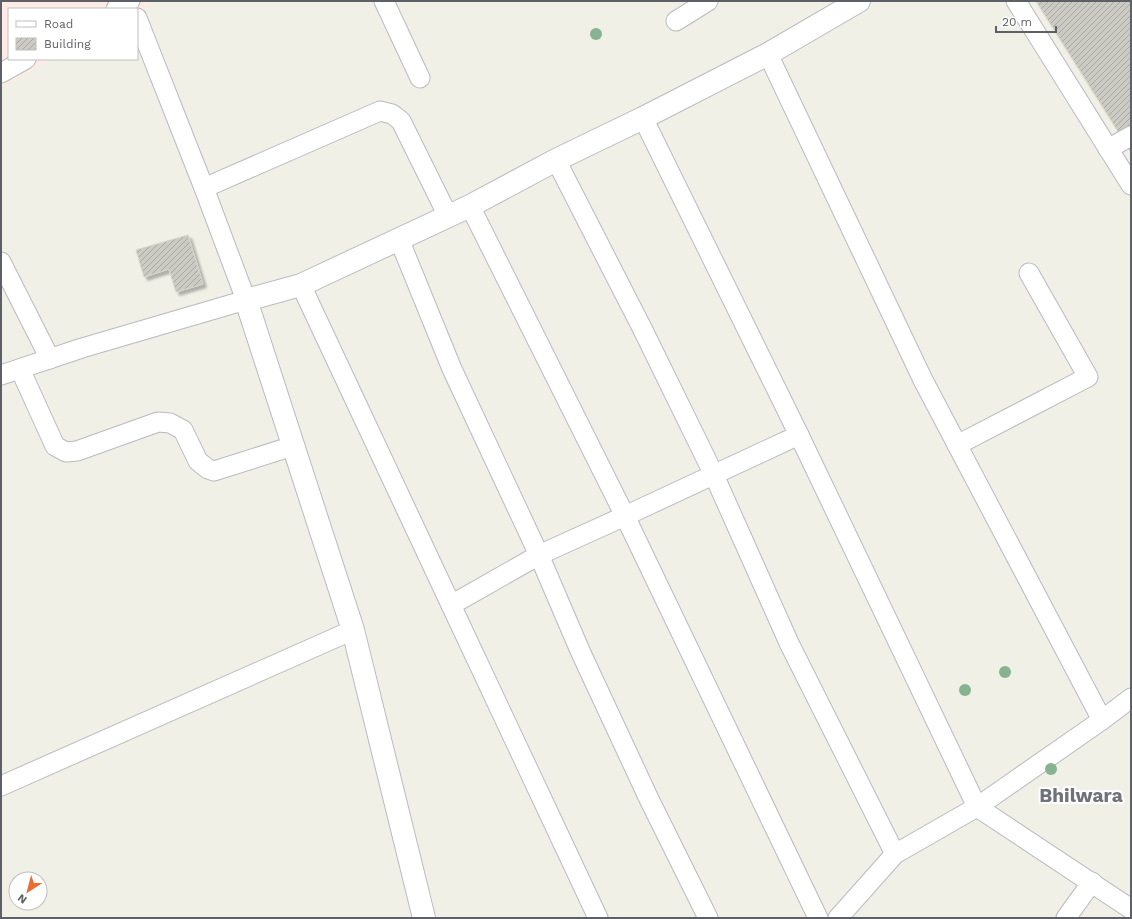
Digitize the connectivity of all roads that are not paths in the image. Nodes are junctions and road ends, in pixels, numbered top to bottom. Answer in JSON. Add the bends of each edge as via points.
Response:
{"nodes":[{"id":1,"x":130,"y":1,"type":"edge"},
{"id":2,"x":384,"y":1,"type":"edge"},
{"id":3,"x":708,"y":1,"type":"edge"},
{"id":4,"x":859,"y":1,"type":"edge"},
{"id":5,"x":1016,"y":1,"type":"edge"},
{"id":6,"x":118,"y":8,"type":"edge"},
{"id":7,"x":138,"y":21,"type":"edge"},
{"id":8,"x":676,"y":21,"type":"dead end"},
{"id":9,"x":768,"y":54,"type":"junction"},
{"id":10,"x":24,"y":60,"type":"edge"},
{"id":11,"x":1,"y":73,"type":"edge"},
{"id":12,"x":420,"y":78,"type":"dead end"},
{"id":13,"x":643,"y":118,"type":"junction"},
{"id":14,"x":1131,"y":136,"type":"edge"},
{"id":15,"x":1108,"y":149,"type":"junction"},
{"id":16,"x":556,"y":160,"type":"junction"},
{"id":17,"x":1131,"y":185,"type":"edge"},
{"id":18,"x":204,"y":188,"type":"junction"},
{"id":19,"x":470,"y":206,"type":"junction"},
{"id":20,"x":448,"y":216,"type":"junction"},
{"id":21,"x":399,"y":240,"type":"junction"},
{"id":22,"x":1,"y":262,"type":"edge"},
{"id":23,"x":1028,"y":273,"type":"dead end"},
{"id":24,"x":301,"y":285,"type":"junction"},
{"id":25,"x":246,"y":300,"type":"junction"},
{"id":26,"x":50,"y":359,"type":"junction"},
{"id":27,"x":20,"y":369,"type":"junction"},
{"id":28,"x":1,"y":375,"type":"edge"},
{"id":29,"x":799,"y":435,"type":"junction"},
{"id":30,"x":957,"y":445,"type":"junction"},
{"id":31,"x":294,"y":446,"type":"junction"},
{"id":32,"x":714,"y":475,"type":"junction"},
{"id":33,"x":625,"y":516,"type":"junction"},
{"id":34,"x":538,"y":555,"type":"junction"},
{"id":35,"x":451,"y":604,"type":"junction"},
{"id":36,"x":353,"y":630,"type":"junction"},
{"id":37,"x":1131,"y":698,"type":"edge"},
{"id":38,"x":1102,"y":720,"type":"junction"},
{"id":39,"x":1,"y":786,"type":"edge"},
{"id":40,"x":977,"y":807,"type":"junction"},
{"id":41,"x":895,"y":854,"type":"junction"},
{"id":42,"x":1092,"y":882,"type":"junction"},
{"id":43,"x":1131,"y":909,"type":"edge"},
{"id":44,"x":424,"y":918,"type":"edge"},
{"id":45,"x":598,"y":918,"type":"edge"},
{"id":46,"x":708,"y":918,"type":"edge"},
{"id":47,"x":818,"y":918,"type":"edge"},
{"id":48,"x":838,"y":918,"type":"edge"},
{"id":49,"x":1066,"y":918,"type":"edge"}],
"edges":[{"from":1,"to":6,"type":"street"},
{"from":2,"to":12,"type":"street"},
{"from":3,"to":8,"type":"street"},
{"from":4,"to":9,"type":"street"},
{"from":5,"to":15,"type":"street"},
{"from":7,"to":18,"type":"street"},
{"from":9,"to":13,"type":"street"},
{"from":9,"to":30,"type":"street","via":[[923,380]]},
{"from":10,"to":11,"type":"street"},
{"from":13,"to":16,"type":"street"},
{"from":13,"to":29,"type":"street"},
{"from":14,"to":15,"type":"street"},
{"from":15,"to":17,"type":"street"},
{"from":16,"to":19,"type":"street"},
{"from":16,"to":32,"type":"street"},
{"from":18,"to":20,"type":"street","via":[[380,111],[392,114],[400,121]]},
{"from":18,"to":25,"type":"street"},
{"from":19,"to":20,"type":"street"},
{"from":19,"to":33,"type":"street"},
{"from":20,"to":21,"type":"street"},
{"from":21,"to":24,"type":"street"},
{"from":21,"to":34,"type":"street","via":[[452,370]]},
{"from":22,"to":26,"type":"street"},
{"from":23,"to":30,"type":"street","via":[[1088,377]]},
{"from":24,"to":25,"type":"street"},
{"from":24,"to":35,"type":"street"},
{"from":25,"to":26,"type":"street"},
{"from":25,"to":31,"type":"street"},
{"from":26,"to":27,"type":"street"},
{"from":27,"to":28,"type":"street"},
{"from":27,"to":31,"type":"street","via":[[55,446],[66,452],[77,451],[158,422],[170,423],[183,430],[198,461],[214,471]]},
{"from":29,"to":32,"type":"street"},
{"from":29,"to":40,"type":"street"},
{"from":30,"to":38,"type":"street"},
{"from":31,"to":36,"type":"street"},
{"from":32,"to":33,"type":"street"},
{"from":32,"to":41,"type":"street","via":[[789,643]]},
{"from":33,"to":34,"type":"street"},
{"from":33,"to":47,"type":"street"},
{"from":34,"to":35,"type":"street"},
{"from":34,"to":46,"type":"street","via":[[646,792]]},
{"from":35,"to":45,"type":"street"},
{"from":36,"to":39,"type":"street"},
{"from":36,"to":44,"type":"street"},
{"from":37,"to":38,"type":"street"},
{"from":38,"to":40,"type":"street"},
{"from":40,"to":41,"type":"street"},
{"from":40,"to":42,"type":"street"},
{"from":41,"to":48,"type":"street"},
{"from":42,"to":43,"type":"street"},
{"from":42,"to":49,"type":"street"}]}
